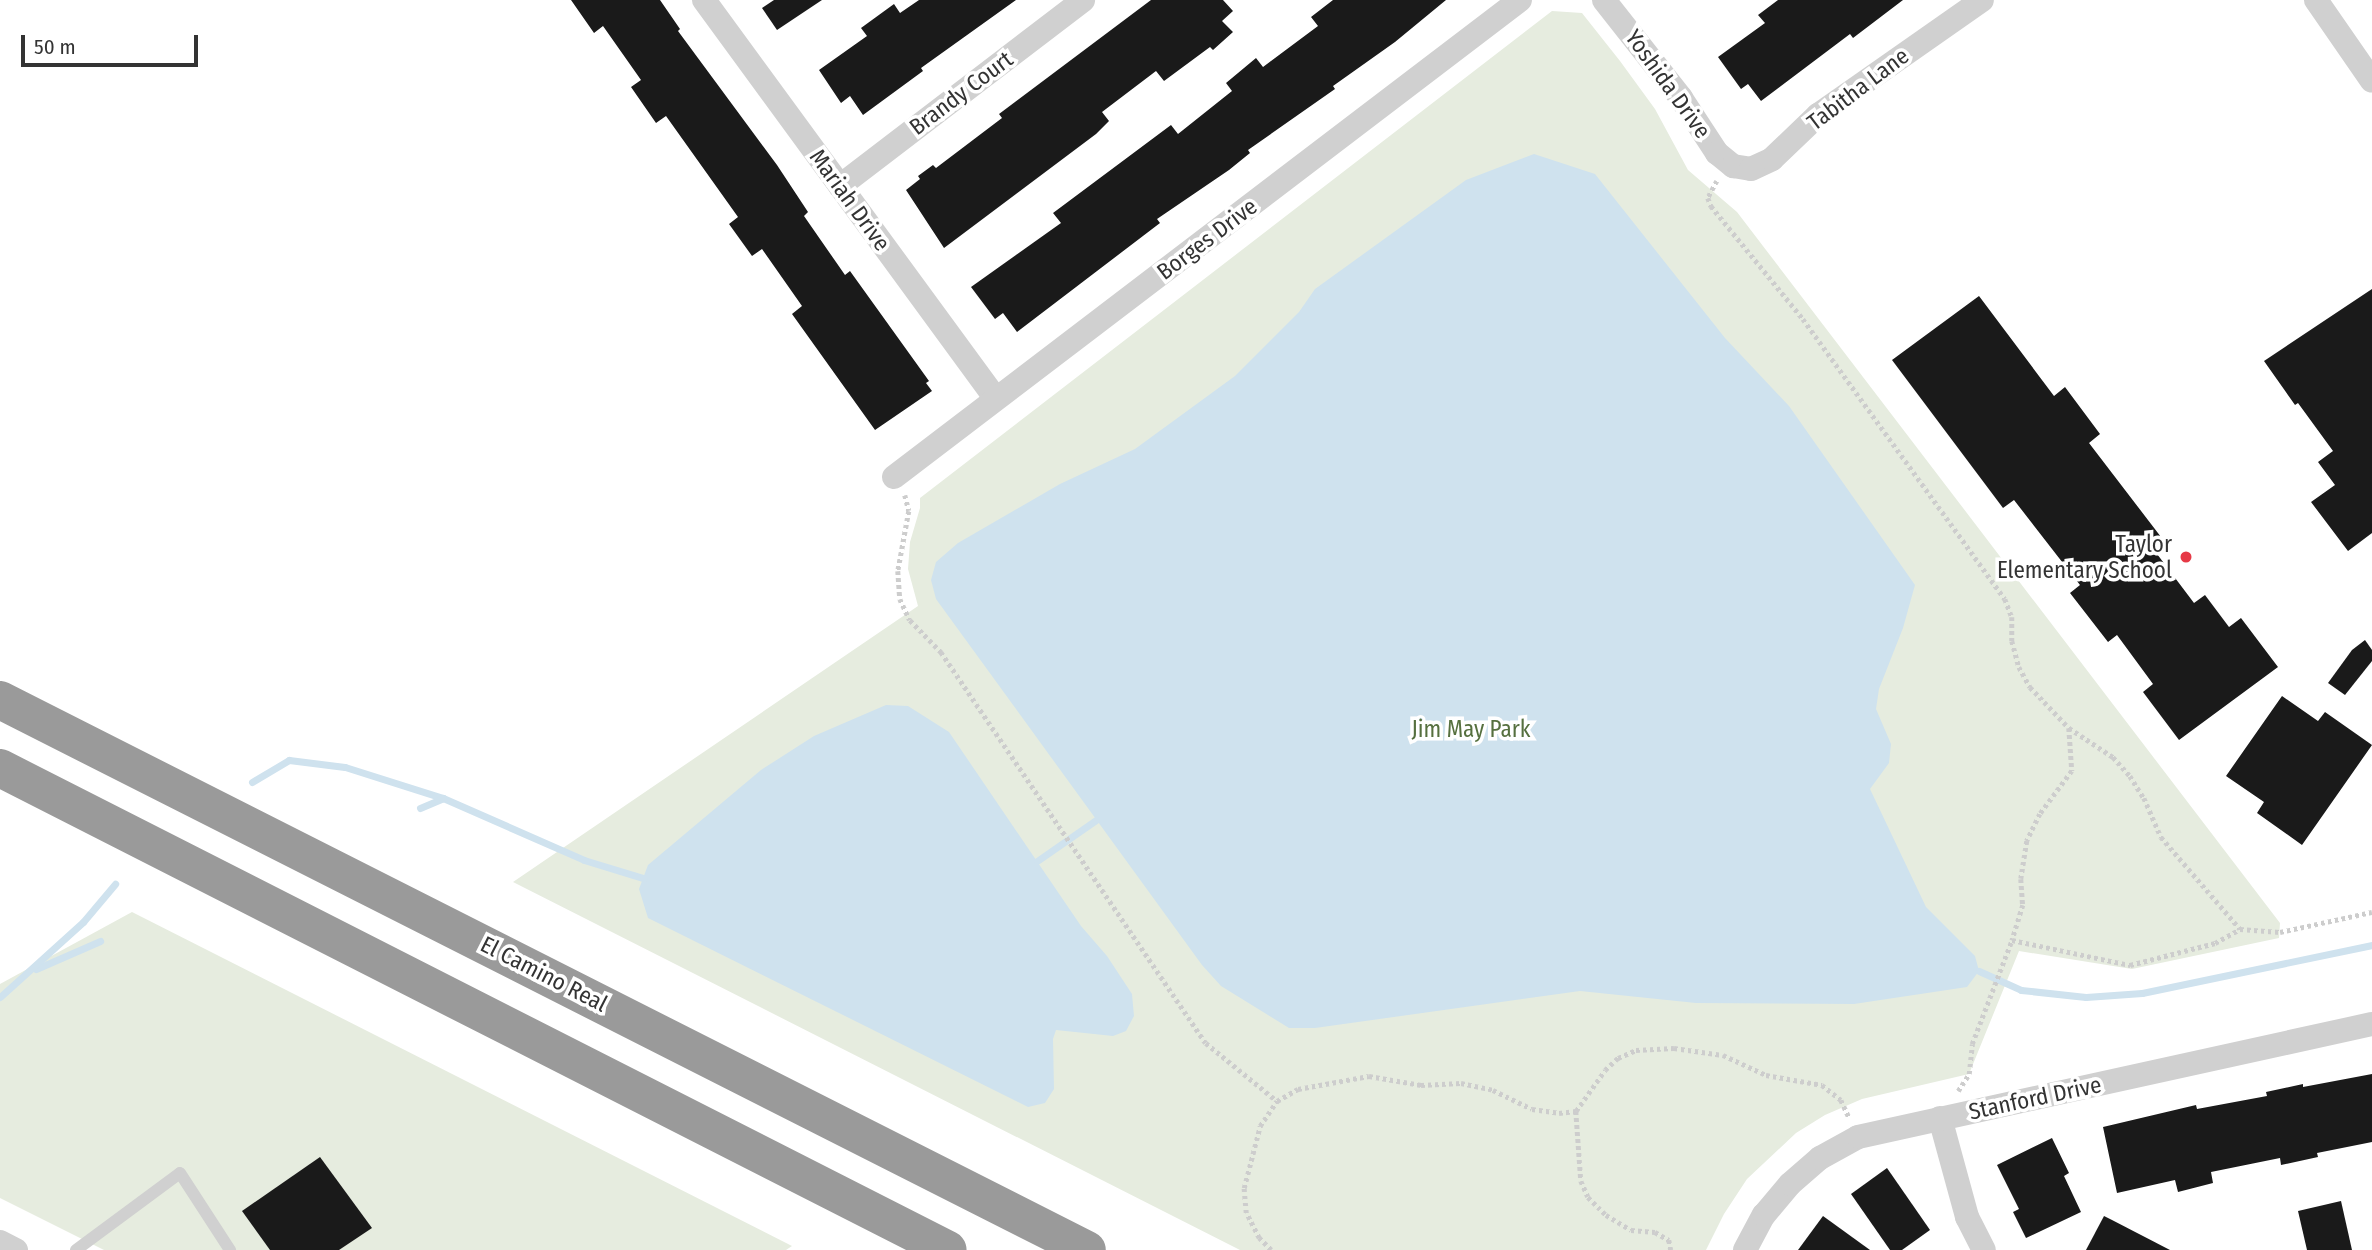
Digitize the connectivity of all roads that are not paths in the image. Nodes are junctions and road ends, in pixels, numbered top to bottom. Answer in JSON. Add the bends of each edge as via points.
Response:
{"nodes":[{"id":1,"x":704,"y":0,"type":"edge"},
{"id":2,"x":1083,"y":0,"type":"edge"},
{"id":3,"x":1520,"y":0,"type":"edge"},
{"id":4,"x":1604,"y":0,"type":"edge"},
{"id":5,"x":1982,"y":0,"type":"edge"},
{"id":6,"x":2316,"y":0,"type":"edge"},
{"id":7,"x":2372,"y":81,"type":"edge"},
{"id":8,"x":1733,"y":166,"type":"joint"},
{"id":9,"x":840,"y":186,"type":"junction"},
{"id":10,"x":996,"y":399,"type":"junction"},
{"id":11,"x":894,"y":477,"type":"road end"},
{"id":12,"x":0,"y":700,"type":"edge"},
{"id":13,"x":0,"y":768,"type":"edge"},
{"id":14,"x":2372,"y":1024,"type":"edge"},
{"id":15,"x":1940,"y":1118,"type":"junction"},
{"id":16,"x":0,"y":1242,"type":"edge"},
{"id":17,"x":16,"y":1250,"type":"edge"},
{"id":18,"x":76,"y":1250,"type":"edge"},
{"id":19,"x":230,"y":1250,"type":"edge"},
{"id":20,"x":948,"y":1250,"type":"edge"},
{"id":21,"x":1087,"y":1250,"type":"edge"},
{"id":22,"x":1745,"y":1250,"type":"edge"},
{"id":23,"x":1984,"y":1250,"type":"edge"}],
"edges":[{"from":1,"to":9,"type":"street","name":"Mariah Drive"},
{"from":2,"to":9,"type":"street","name":"Brandy Court"},
{"from":3,"to":10,"type":"street","name":"Borges Drive"},
{"from":4,"to":8,"type":"street","name":"Yoshida Drive","via":[[1681,98],[1717,153]]},
{"from":5,"to":8,"type":"street","name":"Tabitha Lane","via":[[1818,115],[1772,159],[1751,169]]},
{"from":6,"to":7,"type":"street"},
{"from":9,"to":10,"type":"street","name":"Mariah Drive"},
{"from":10,"to":11,"type":"street","name":"Borges Drive"},
{"from":12,"to":21,"type":"highway","name":"El Camino Real"},
{"from":13,"to":20,"type":"highway"},
{"from":14,"to":15,"type":"street","name":"Stanford Drive"},
{"from":15,"to":22,"type":"street","name":"Stanford Drive","via":[[1858,1137],[1820,1158],[1764,1215]]},
{"from":15,"to":23,"type":"street","via":[[1967,1217]]},
{"from":16,"to":17,"type":"street"},
{"from":18,"to":19,"type":"lane","via":[[180,1173]]}]}
